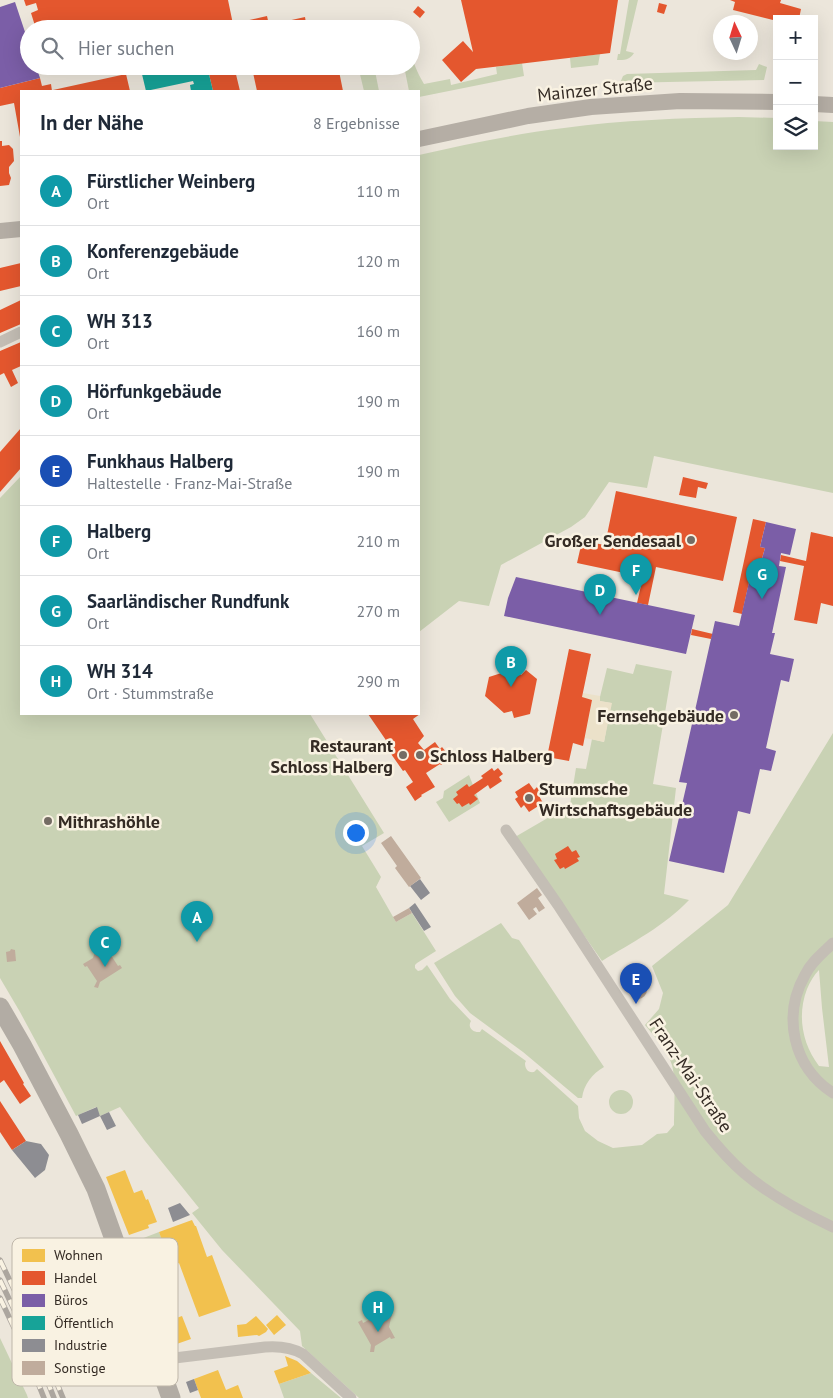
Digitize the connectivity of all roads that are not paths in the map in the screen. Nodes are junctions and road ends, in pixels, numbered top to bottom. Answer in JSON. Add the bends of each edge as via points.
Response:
{"nodes":[{"id":1,"x":773,"y":102,"type":"edge"},
{"id":2,"x":818,"y":104,"type":"edge"},
{"id":3,"x":833,"y":105,"type":"edge"},
{"id":4,"x":420,"y":138,"type":"edge"},
{"id":5,"x":20,"y":229,"type":"edge"},
{"id":6,"x":0,"y":231,"type":"edge"},
{"id":7,"x":20,"y":332,"type":"edge"},
{"id":8,"x":0,"y":342,"type":"edge"},
{"id":9,"x":506,"y":830,"type":"dead end"},
{"id":10,"x":833,"y":944,"type":"edge"},
{"id":11,"x":0,"y":1007,"type":"edge"},
{"id":12,"x":833,"y":1093,"type":"edge"},
{"id":13,"x":833,"y":1227,"type":"edge"},
{"id":14,"x":114,"y":1238,"type":"edge"},
{"id":15,"x":178,"y":1358,"type":"edge"},
{"id":16,"x":168,"y":1386,"type":"edge"},
{"id":17,"x":172,"y":1398,"type":"edge"},
{"id":18,"x":351,"y":1398,"type":"edge"}],
"edges":[{"from":1,"to":4,"type":"main road","name":"Mainzer Straße","via":[[680,102],[592,107]]},
{"from":2,"to":3,"type":"main road"},
{"from":5,"to":6,"type":"main road"},
{"from":7,"to":8,"type":"street"},
{"from":9,"to":13,"type":"street","name":"Franz-Mai-Straße","via":[[705,1131],[744,1173],[785,1203]]},
{"from":10,"to":12,"type":"street","via":[[805,974],[795,1004],[793,1024],[804,1064]]},
{"from":11,"to":14,"type":"main road","via":[[83,1161]]},
{"from":15,"to":18,"type":"street","via":[[273,1346],[288,1348],[303,1354]]},
{"from":16,"to":17,"type":"main road"}]}
